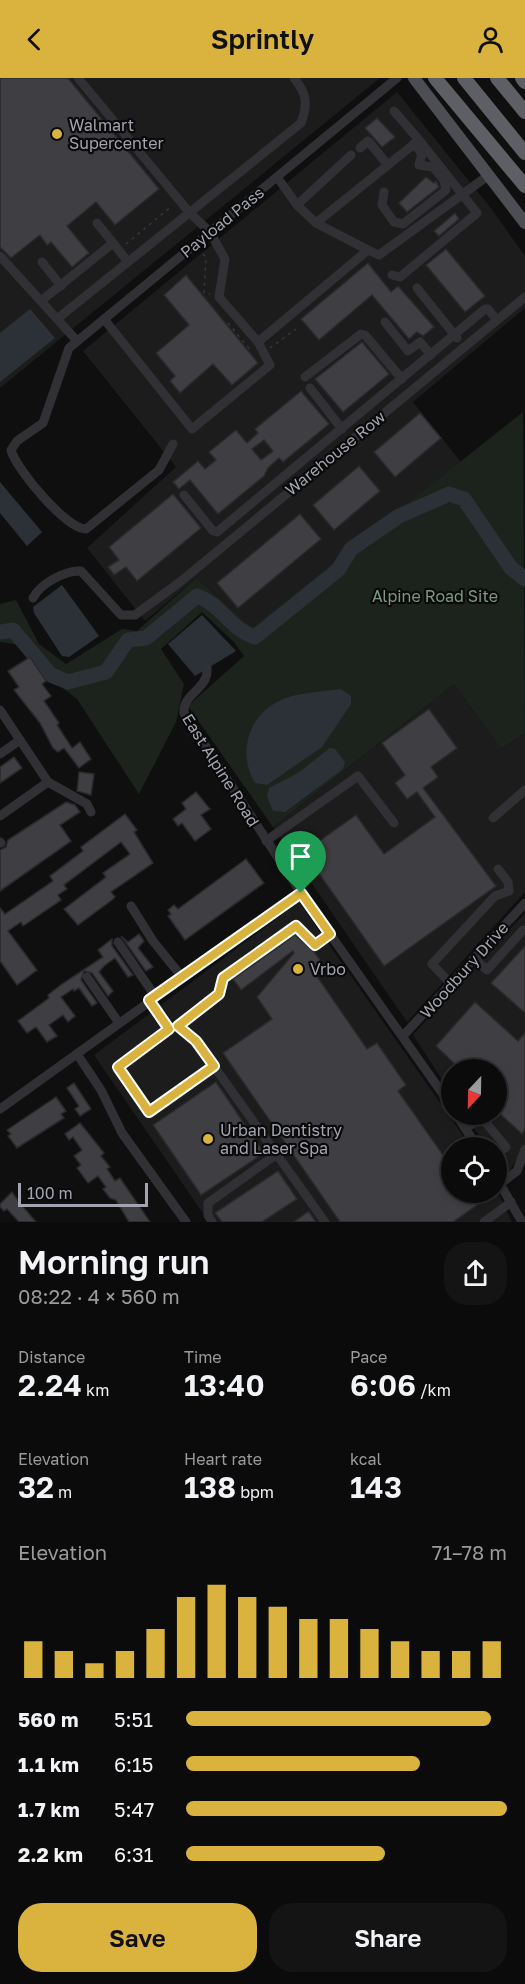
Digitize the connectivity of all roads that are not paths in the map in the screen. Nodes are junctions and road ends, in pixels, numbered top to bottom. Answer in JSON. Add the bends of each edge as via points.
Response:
{"nodes":[{"id":1,"x":78,"y":78,"type":"edge"},
{"id":2,"x":294,"y":78,"type":"edge"},
{"id":3,"x":397,"y":78,"type":"edge"},
{"id":4,"x":414,"y":78,"type":"edge"},
{"id":5,"x":435,"y":78,"type":"edge"},
{"id":6,"x":464,"y":78,"type":"edge"},
{"id":7,"x":497,"y":78,"type":"edge"},
{"id":8,"x":522,"y":78,"type":"edge"},
{"id":9,"x":525,"y":82,"type":"edge"},
{"id":10,"x":394,"y":111,"type":"dead end"},
{"id":11,"x":525,"y":112,"type":"edge"},
{"id":12,"x":416,"y":142,"type":"junction"},
{"id":13,"x":360,"y":148,"type":"dead end"},
{"id":14,"x":525,"y":153,"type":"edge"},
{"id":15,"x":351,"y":155,"type":"dead end"},
{"id":16,"x":388,"y":165,"type":"junction"},
{"id":17,"x":489,"y":175,"type":"junction"},
{"id":18,"x":277,"y":177,"type":"junction"},
{"id":19,"x":525,"y":186,"type":"edge"},
{"id":20,"x":384,"y":192,"type":"dead end"},
{"id":21,"x":463,"y":194,"type":"junction"},
{"id":22,"x":297,"y":205,"type":"junction"},
{"id":23,"x":189,"y":212,"type":"junction"},
{"id":24,"x":97,"y":223,"type":"dead end"},
{"id":25,"x":316,"y":223,"type":"junction"},
{"id":26,"x":525,"y":223,"type":"edge"},
{"id":27,"x":210,"y":232,"type":"junction"},
{"id":28,"x":113,"y":243,"type":"junction"},
{"id":29,"x":368,"y":250,"type":"junction"},
{"id":30,"x":0,"y":256,"type":"edge"},
{"id":31,"x":42,"y":262,"type":"dead end"},
{"id":32,"x":128,"y":262,"type":"junction"},
{"id":33,"x":392,"y":274,"type":"dead end"},
{"id":34,"x":61,"y":286,"type":"junction"},
{"id":35,"x":417,"y":288,"type":"dead end"},
{"id":36,"x":525,"y":297,"type":"edge"},
{"id":37,"x":41,"y":302,"type":"junction"},
{"id":38,"x":57,"y":319,"type":"junction"},
{"id":39,"x":104,"y":319,"type":"junction"},
{"id":40,"x":497,"y":320,"type":"junction"},
{"id":41,"x":386,"y":322,"type":"dead end"},
{"id":42,"x":455,"y":335,"type":"junction"},
{"id":43,"x":77,"y":341,"type":"junction"},
{"id":44,"x":258,"y":342,"type":"junction"},
{"id":45,"x":465,"y":347,"type":"junction"},
{"id":46,"x":431,"y":355,"type":"junction"},
{"id":47,"x":305,"y":377,"type":"dead end"},
{"id":48,"x":402,"y":379,"type":"junction"},
{"id":49,"x":310,"y":388,"type":"dead end"},
{"id":50,"x":342,"y":429,"type":"junction"},
{"id":51,"x":173,"y":444,"type":"dead end"},
{"id":52,"x":184,"y":495,"type":"dead end"},
{"id":53,"x":33,"y":598,"type":"dead end"},
{"id":54,"x":207,"y":668,"type":"dead end"},
{"id":55,"x":0,"y":710,"type":"edge"},
{"id":56,"x":20,"y":740,"type":"junction"},
{"id":57,"x":0,"y":754,"type":"edge"},
{"id":58,"x":48,"y":782,"type":"junction"},
{"id":59,"x":525,"y":790,"type":"edge"},
{"id":60,"x":91,"y":812,"type":"dead end"},
{"id":61,"x":0,"y":816,"type":"edge"},
{"id":62,"x":493,"y":818,"type":"dead end"},
{"id":63,"x":394,"y":823,"type":"dead end"},
{"id":64,"x":266,"y":841,"type":"junction"},
{"id":65,"x":498,"y":869,"type":"dead end"},
{"id":66,"x":301,"y":893,"type":"junction"},
{"id":67,"x":525,"y":903,"type":"edge"},
{"id":68,"x":130,"y":906,"type":"dead end"},
{"id":69,"x":510,"y":920,"type":"junction"},
{"id":70,"x":524,"y":931,"type":"edge"},
{"id":71,"x":330,"y":934,"type":"junction"},
{"id":72,"x":118,"y":942,"type":"dead end"},
{"id":73,"x":474,"y":958,"type":"junction"},
{"id":74,"x":87,"y":977,"type":"dead end"},
{"id":75,"x":182,"y":977,"type":"junction"},
{"id":76,"x":451,"y":984,"type":"junction"},
{"id":77,"x":152,"y":998,"type":"junction"},
{"id":78,"x":119,"y":1023,"type":"junction"},
{"id":79,"x":173,"y":1028,"type":"junction"},
{"id":80,"x":403,"y":1036,"type":"junction"},
{"id":81,"x":77,"y":1054,"type":"junction"},
{"id":82,"x":214,"y":1066,"type":"junction"},
{"id":83,"x":441,"y":1091,"type":"edge"},
{"id":84,"x":0,"y":1109,"type":"edge"},
{"id":85,"x":463,"y":1125,"type":"edge"},
{"id":86,"x":469,"y":1125,"type":"edge"},
{"id":87,"x":489,"y":1125,"type":"edge"},
{"id":88,"x":465,"y":1128,"type":"junction"},
{"id":89,"x":471,"y":1137,"type":"edge"},
{"id":90,"x":498,"y":1137,"type":"edge"},
{"id":91,"x":525,"y":1149,"type":"edge"},
{"id":92,"x":277,"y":1154,"type":"junction"},
{"id":93,"x":507,"y":1176,"type":"edge"},
{"id":94,"x":507,"y":1195,"type":"edge"},
{"id":95,"x":511,"y":1202,"type":"junction"},
{"id":96,"x":186,"y":1222,"type":"edge"},
{"id":97,"x":212,"y":1222,"type":"edge"},
{"id":98,"x":325,"y":1222,"type":"edge"},
{"id":99,"x":484,"y":1222,"type":"edge"},
{"id":100,"x":522,"y":1222,"type":"edge"}],
"edges":[{"from":1,"to":23,"type":"street"},
{"from":2,"to":23,"type":"street","via":[[306,96],[301,123]]},
{"from":3,"to":18,"type":"street","name":"Payload Pass"},
{"from":4,"to":17,"type":"main road"},
{"from":5,"to":19,"type":"highway"},
{"from":6,"to":14,"type":"highway"},
{"from":7,"to":11,"type":"highway"},
{"from":8,"to":9,"type":"highway"},
{"from":10,"to":12,"type":"street"},
{"from":12,"to":16,"type":"street"},
{"from":12,"to":20,"type":"street","via":[[422,154],[419,165],[433,167],[444,180],[446,190],[407,223],[394,222],[382,205]]},
{"from":12,"to":21,"type":"street"},
{"from":13,"to":16,"type":"street","via":[[368,141]]},
{"from":15,"to":22,"type":"street"},
{"from":16,"to":25,"type":"street"},
{"from":17,"to":21,"type":"street"},
{"from":17,"to":26,"type":"main road"},
{"from":18,"to":22,"type":"street"},
{"from":18,"to":27,"type":"street","name":"Payload Pass"},
{"from":21,"to":29,"type":"street","via":[[380,255]]},
{"from":21,"to":33,"type":"street","via":[[477,213],[400,277]]},
{"from":22,"to":25,"type":"street"},
{"from":23,"to":27,"type":"street"},
{"from":23,"to":32,"type":"street"},
{"from":24,"to":28,"type":"street"},
{"from":25,"to":29,"type":"street"},
{"from":27,"to":39,"type":"street","name":"Payload Pass"},
{"from":27,"to":44,"type":"street","via":[[225,259],[219,297]]},
{"from":28,"to":32,"type":"street"},
{"from":28,"to":34,"type":"street"},
{"from":29,"to":44,"type":"street"},
{"from":30,"to":37,"type":"street"},
{"from":31,"to":34,"type":"street"},
{"from":32,"to":38,"type":"street"},
{"from":34,"to":37,"type":"street"},
{"from":35,"to":42,"type":"street"},
{"from":36,"to":40,"type":"street","name":"Warehouse Row"},
{"from":37,"to":38,"type":"street"},
{"from":38,"to":43,"type":"street"},
{"from":39,"to":43,"type":"street","name":"Payload Pass"},
{"from":39,"to":44,"type":"street","via":[[192,429],[270,365]]},
{"from":40,"to":42,"type":"street","via":[[485,309]]},
{"from":40,"to":45,"type":"street","name":"Warehouse Row"},
{"from":41,"to":46,"type":"street","via":[[408,351],[420,342]]},
{"from":42,"to":45,"type":"street"},
{"from":42,"to":46,"type":"street"},
{"from":43,"to":51,"type":"street","name":"Payload Pass","via":[[69,348],[42,423],[10,450],[58,512],[75,528],[86,529],[159,470]]},
{"from":45,"to":53,"type":"street","name":"Warehouse Row","via":[[145,610],[129,617],[121,615],[81,571],[66,572],[38,587]]},
{"from":46,"to":48,"type":"street"},
{"from":47,"to":48,"type":"street","via":[[361,334],[366,335]]},
{"from":48,"to":50,"type":"street"},
{"from":49,"to":50,"type":"street"},
{"from":50,"to":52,"type":"street","via":[[218,532],[213,531]]},
{"from":54,"to":64,"type":"street","name":"East Alpine Road","via":[[207,678],[183,709]]},
{"from":55,"to":56,"type":"street"},
{"from":56,"to":57,"type":"street"},
{"from":56,"to":58,"type":"street"},
{"from":58,"to":60,"type":"street","via":[[87,804]]},
{"from":58,"to":61,"type":"street"},
{"from":59,"to":62,"type":"street"},
{"from":63,"to":64,"type":"street","via":[[358,776]]},
{"from":64,"to":66,"type":"street","name":"East Alpine Road"},
{"from":65,"to":76,"type":"street","via":[[508,882],[509,891],[495,897],[432,964]]},
{"from":66,"to":71,"type":"street","name":"East Alpine Road"},
{"from":66,"to":75,"type":"street"},
{"from":67,"to":69,"type":"street","name":"Woodbury Drive"},
{"from":68,"to":75,"type":"street"},
{"from":69,"to":70,"type":"street"},
{"from":69,"to":73,"type":"street","name":"Woodbury Drive"},
{"from":70,"to":73,"type":"street","via":[[487,970]]},
{"from":71,"to":79,"type":"street","via":[[315,945],[296,926],[223,978],[219,994]]},
{"from":71,"to":80,"type":"street","name":"East Alpine Road"},
{"from":72,"to":77,"type":"street"},
{"from":73,"to":76,"type":"street","name":"Woodbury Drive"},
{"from":74,"to":78,"type":"street"},
{"from":75,"to":77,"type":"street"},
{"from":76,"to":80,"type":"street","name":"Woodbury Drive"},
{"from":77,"to":78,"type":"street"},
{"from":77,"to":79,"type":"street"},
{"from":78,"to":81,"type":"street"},
{"from":79,"to":82,"type":"street","via":[[196,1041]]},
{"from":79,"to":82,"type":"street","via":[[118,1067],[149,1112]]},
{"from":80,"to":83,"type":"street","name":"East Alpine Road"},
{"from":81,"to":84,"type":"street"},
{"from":81,"to":96,"type":"street","via":[[101,1090],[122,1133]]},
{"from":82,"to":92,"type":"street"},
{"from":85,"to":88,"type":"street"},
{"from":86,"to":88,"type":"street"},
{"from":87,"to":90,"type":"street"},
{"from":88,"to":89,"type":"street"},
{"from":91,"to":93,"type":"street","via":[[517,1171]]},
{"from":92,"to":97,"type":"street","via":[[208,1203]]},
{"from":92,"to":98,"type":"street"},
{"from":94,"to":95,"type":"street"},
{"from":95,"to":99,"type":"street"},
{"from":95,"to":100,"type":"street"}]}
